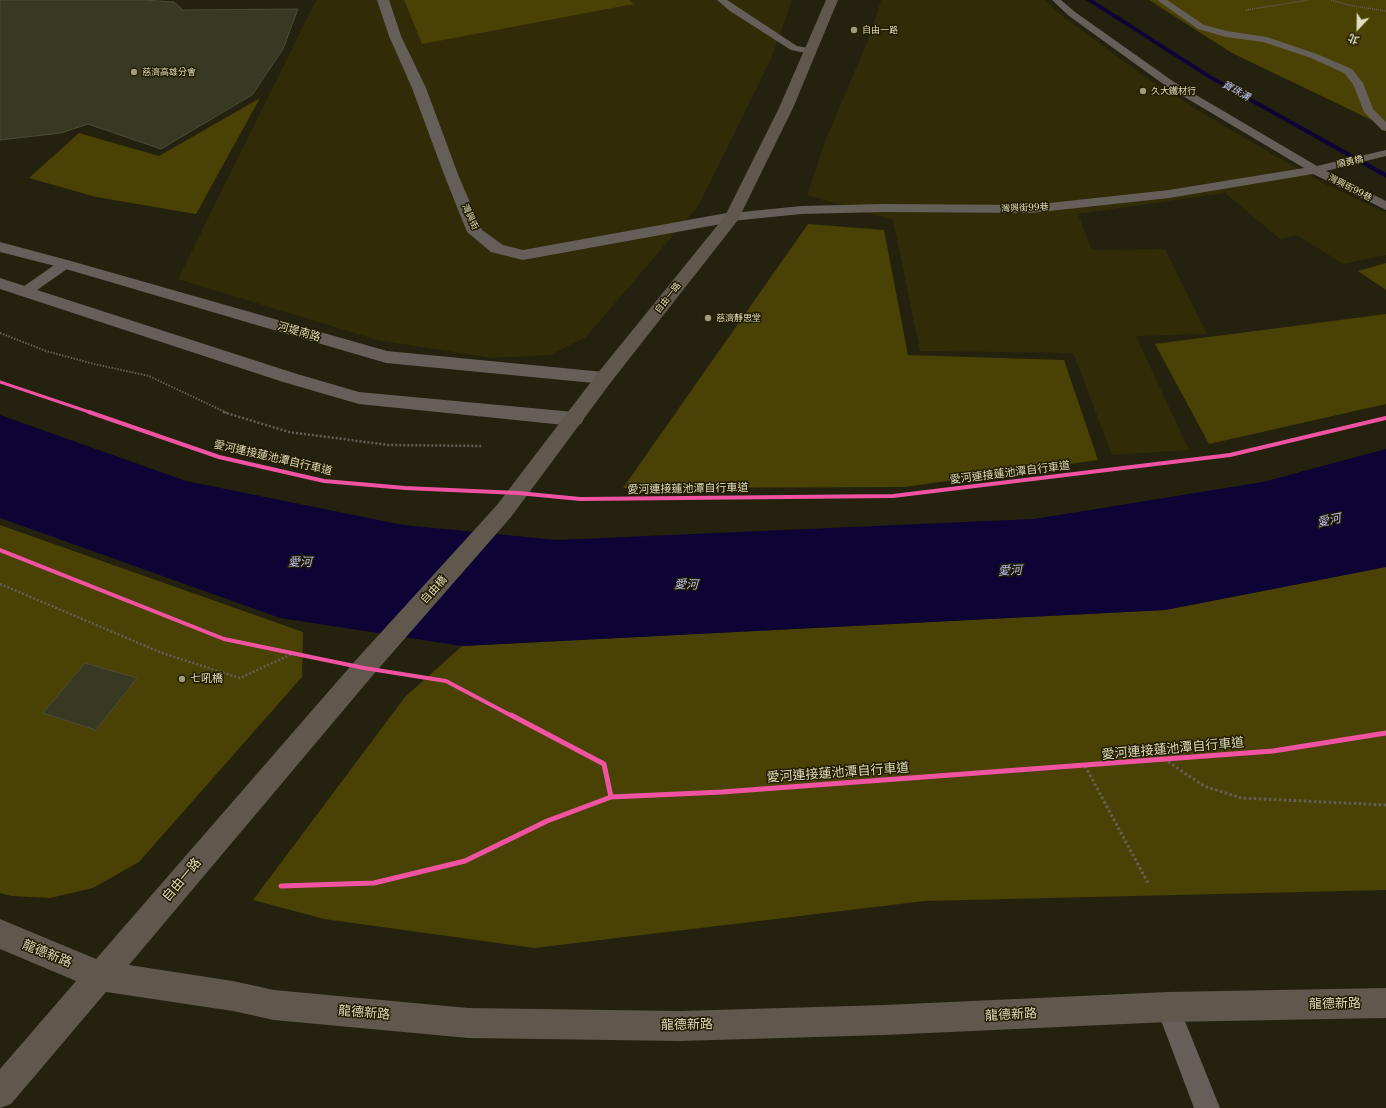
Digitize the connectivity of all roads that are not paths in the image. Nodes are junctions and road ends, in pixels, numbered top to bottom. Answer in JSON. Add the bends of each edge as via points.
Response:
{"nodes":[{"id":1,"x":383,"y":0,"type":"edge"},
{"id":2,"x":721,"y":0,"type":"edge"},
{"id":3,"x":832,"y":0,"type":"edge"},
{"id":4,"x":1056,"y":0,"type":"edge"},
{"id":5,"x":1161,"y":0,"type":"edge"},
{"id":6,"x":811,"y":51,"type":"junction"},
{"id":7,"x":1386,"y":128,"type":"edge"},
{"id":8,"x":1386,"y":153,"type":"edge"},
{"id":9,"x":1315,"y":170,"type":"junction"},
{"id":10,"x":1386,"y":206,"type":"edge"},
{"id":11,"x":732,"y":217,"type":"junction"},
{"id":12,"x":0,"y":247,"type":"edge"},
{"id":13,"x":65,"y":264,"type":"junction"},
{"id":14,"x":0,"y":283,"type":"edge"},
{"id":15,"x":25,"y":292,"type":"junction"},
{"id":16,"x":604,"y":378,"type":"junction"},
{"id":17,"x":574,"y":419,"type":"junction"},
{"id":18,"x":504,"y":511,"type":"joint"},
{"id":19,"x":364,"y":668,"type":"joint"},
{"id":20,"x":0,"y":934,"type":"edge"},
{"id":21,"x":101,"y":976,"type":"junction"},
{"id":22,"x":1386,"y":1003,"type":"edge"},
{"id":23,"x":1168,"y":1007,"type":"junction"},
{"id":24,"x":0,"y":1094,"type":"edge"},
{"id":25,"x":1207,"y":1108,"type":"edge"}],
"edges":[{"from":1,"to":11,"type":"street","name":"灣興街","via":[[395,36],[420,88],[475,232],[497,248],[523,255]]},
{"from":2,"to":6,"type":"lane","via":[[794,48]]},
{"from":3,"to":6,"type":"street","name":"自由一路"},
{"from":4,"to":9,"type":"lane","name":"灣興街99巷","via":[[1170,84]]},
{"from":5,"to":7,"type":"lane","via":[[1201,27],[1226,34],[1264,39],[1348,71],[1358,83],[1368,110]]},
{"from":6,"to":11,"type":"street","name":"自由一路"},
{"from":8,"to":9,"type":"lane","name":"順勇橋"},
{"from":9,"to":10,"type":"lane","name":"灣興街99巷"},
{"from":9,"to":11,"type":"lane","name":"灣興街99巷","via":[[1169,194],[1031,209],[801,210]]},
{"from":11,"to":16,"type":"street","name":"自由一路"},
{"from":12,"to":13,"type":"street","name":"河堤南路"},
{"from":13,"to":15,"type":"lane"},
{"from":13,"to":16,"type":"street","name":"河堤南路","via":[[386,357]]},
{"from":14,"to":15,"type":"street"},
{"from":15,"to":17,"type":"street","via":[[359,398]]},
{"from":16,"to":17,"type":"street","name":"自由一路"},
{"from":17,"to":18,"type":"street","name":"自由一路"},
{"from":18,"to":19,"type":"street","name":"自由橋"},
{"from":19,"to":21,"type":"street","name":"自由一路"},
{"from":20,"to":21,"type":"street","name":"龍德新路"},
{"from":21,"to":23,"type":"street","name":"龍德新路","via":[[233,996],[274,1005],[468,1023],[680,1026]]},
{"from":21,"to":24,"type":"street","name":"自由一路"},
{"from":22,"to":23,"type":"street","name":"龍德新路"},
{"from":23,"to":25,"type":"lane"}]}
